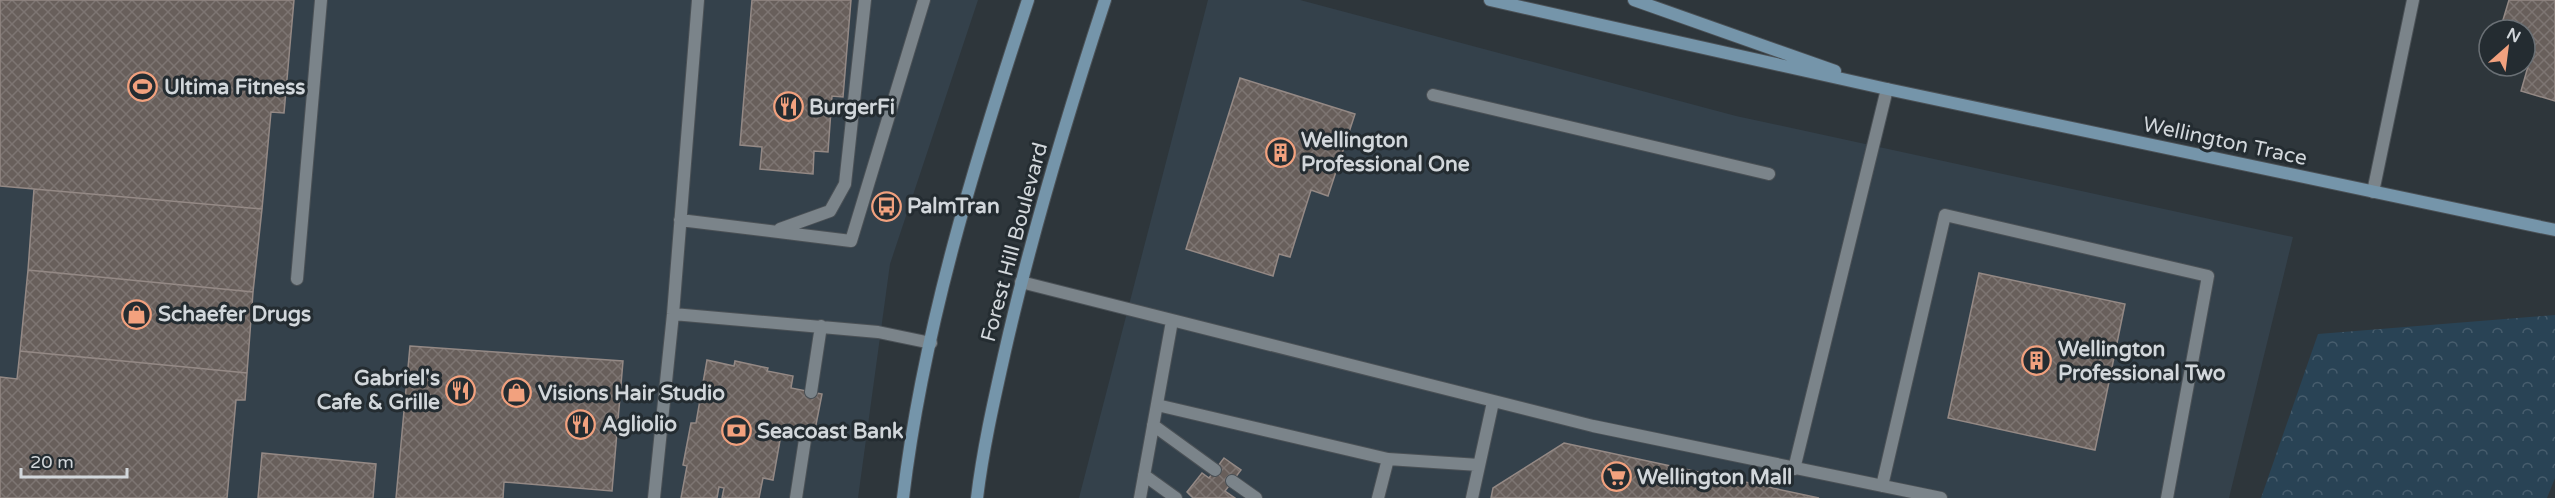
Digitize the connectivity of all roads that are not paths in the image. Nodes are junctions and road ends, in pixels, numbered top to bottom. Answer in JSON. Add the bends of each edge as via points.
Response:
{"nodes":[{"id":1,"x":321,"y":0,"type":"edge"},
{"id":2,"x":698,"y":0,"type":"edge"},
{"id":3,"x":865,"y":0,"type":"edge"},
{"id":4,"x":924,"y":0,"type":"edge"},
{"id":5,"x":1028,"y":0,"type":"edge"},
{"id":6,"x":1105,"y":0,"type":"edge"},
{"id":7,"x":1490,"y":0,"type":"edge"},
{"id":8,"x":1634,"y":0,"type":"edge"},
{"id":9,"x":2413,"y":0,"type":"edge"},
{"id":10,"x":1887,"y":89,"type":"junction"},
{"id":11,"x":1433,"y":95,"type":"dead end"},
{"id":12,"x":1769,"y":174,"type":"dead end"},
{"id":13,"x":2373,"y":192,"type":"junction"},
{"id":14,"x":680,"y":220,"type":"junction"},
{"id":15,"x":776,"y":230,"type":"junction"},
{"id":16,"x":2555,"y":230,"type":"edge"},
{"id":17,"x":297,"y":279,"type":"dead end"},
{"id":18,"x":1021,"y":282,"type":"junction"},
{"id":19,"x":673,"y":314,"type":"junction"},
{"id":20,"x":1172,"y":321,"type":"junction"},
{"id":21,"x":820,"y":326,"type":"junction"},
{"id":22,"x":931,"y":343,"type":"junction"},
{"id":23,"x":811,"y":392,"type":"dead end"},
{"id":24,"x":1493,"y":402,"type":"junction"},
{"id":25,"x":1157,"y":405,"type":"junction"},
{"id":26,"x":1153,"y":425,"type":"junction"},
{"id":27,"x":806,"y":433,"type":"dead end"},
{"id":28,"x":1388,"y":459,"type":"junction"},
{"id":29,"x":1479,"y":465,"type":"junction"},
{"id":30,"x":1794,"y":469,"type":"junction"},
{"id":31,"x":1215,"y":470,"type":"dead end"},
{"id":32,"x":1144,"y":474,"type":"junction"},
{"id":33,"x":1232,"y":481,"type":"dead end"},
{"id":34,"x":1882,"y":486,"type":"junction"},
{"id":35,"x":654,"y":498,"type":"edge"},
{"id":36,"x":796,"y":498,"type":"edge"},
{"id":37,"x":903,"y":498,"type":"edge"},
{"id":38,"x":977,"y":498,"type":"edge"},
{"id":39,"x":1140,"y":498,"type":"edge"},
{"id":40,"x":1176,"y":498,"type":"edge"},
{"id":41,"x":1256,"y":498,"type":"edge"},
{"id":42,"x":1378,"y":498,"type":"edge"},
{"id":43,"x":1472,"y":498,"type":"edge"},
{"id":44,"x":1941,"y":498,"type":"edge"},
{"id":45,"x":2167,"y":498,"type":"edge"}],
"edges":[{"from":1,"to":17,"type":"street"},
{"from":2,"to":14,"type":"street"},
{"from":3,"to":15,"type":"street","via":[[845,184],[830,211]]},
{"from":4,"to":15,"type":"street","via":[[851,241]]},
{"from":5,"to":22,"type":"street","via":[[996,98]]},
{"from":6,"to":18,"type":"street","name":"Forest Hill Boulevard","via":[[1068,112]]},
{"from":7,"to":10,"type":"street","name":"Wellington Trace"},
{"from":8,"to":10,"type":"street","name":"Wellington Trace"},
{"from":9,"to":13,"type":"street"},
{"from":10,"to":13,"type":"street","name":"Wellington Trace"},
{"from":10,"to":30,"type":"street"},
{"from":11,"to":12,"type":"street"},
{"from":13,"to":16,"type":"street","name":"Wellington Trace"},
{"from":14,"to":15,"type":"street"},
{"from":14,"to":19,"type":"street"},
{"from":18,"to":20,"type":"street"},
{"from":18,"to":38,"type":"street","name":"Forest Hill Boulevard","via":[[982,454]]},
{"from":19,"to":21,"type":"street"},
{"from":19,"to":35,"type":"street"},
{"from":20,"to":24,"type":"street"},
{"from":20,"to":25,"type":"street"},
{"from":21,"to":22,"type":"street"},
{"from":21,"to":23,"type":"street"},
{"from":22,"to":37,"type":"street","via":[[910,440]]},
{"from":24,"to":29,"type":"street"},
{"from":24,"to":30,"type":"street"},
{"from":25,"to":26,"type":"street"},
{"from":25,"to":28,"type":"street"},
{"from":26,"to":31,"type":"street"},
{"from":26,"to":32,"type":"street"},
{"from":27,"to":36,"type":"street"},
{"from":28,"to":29,"type":"street"},
{"from":28,"to":42,"type":"street"},
{"from":29,"to":43,"type":"street"},
{"from":30,"to":34,"type":"street"},
{"from":32,"to":39,"type":"street"},
{"from":32,"to":40,"type":"street"},
{"from":33,"to":41,"type":"street"},
{"from":34,"to":44,"type":"street"},
{"from":34,"to":45,"type":"street","via":[[1945,215],[2208,276]]}]}
